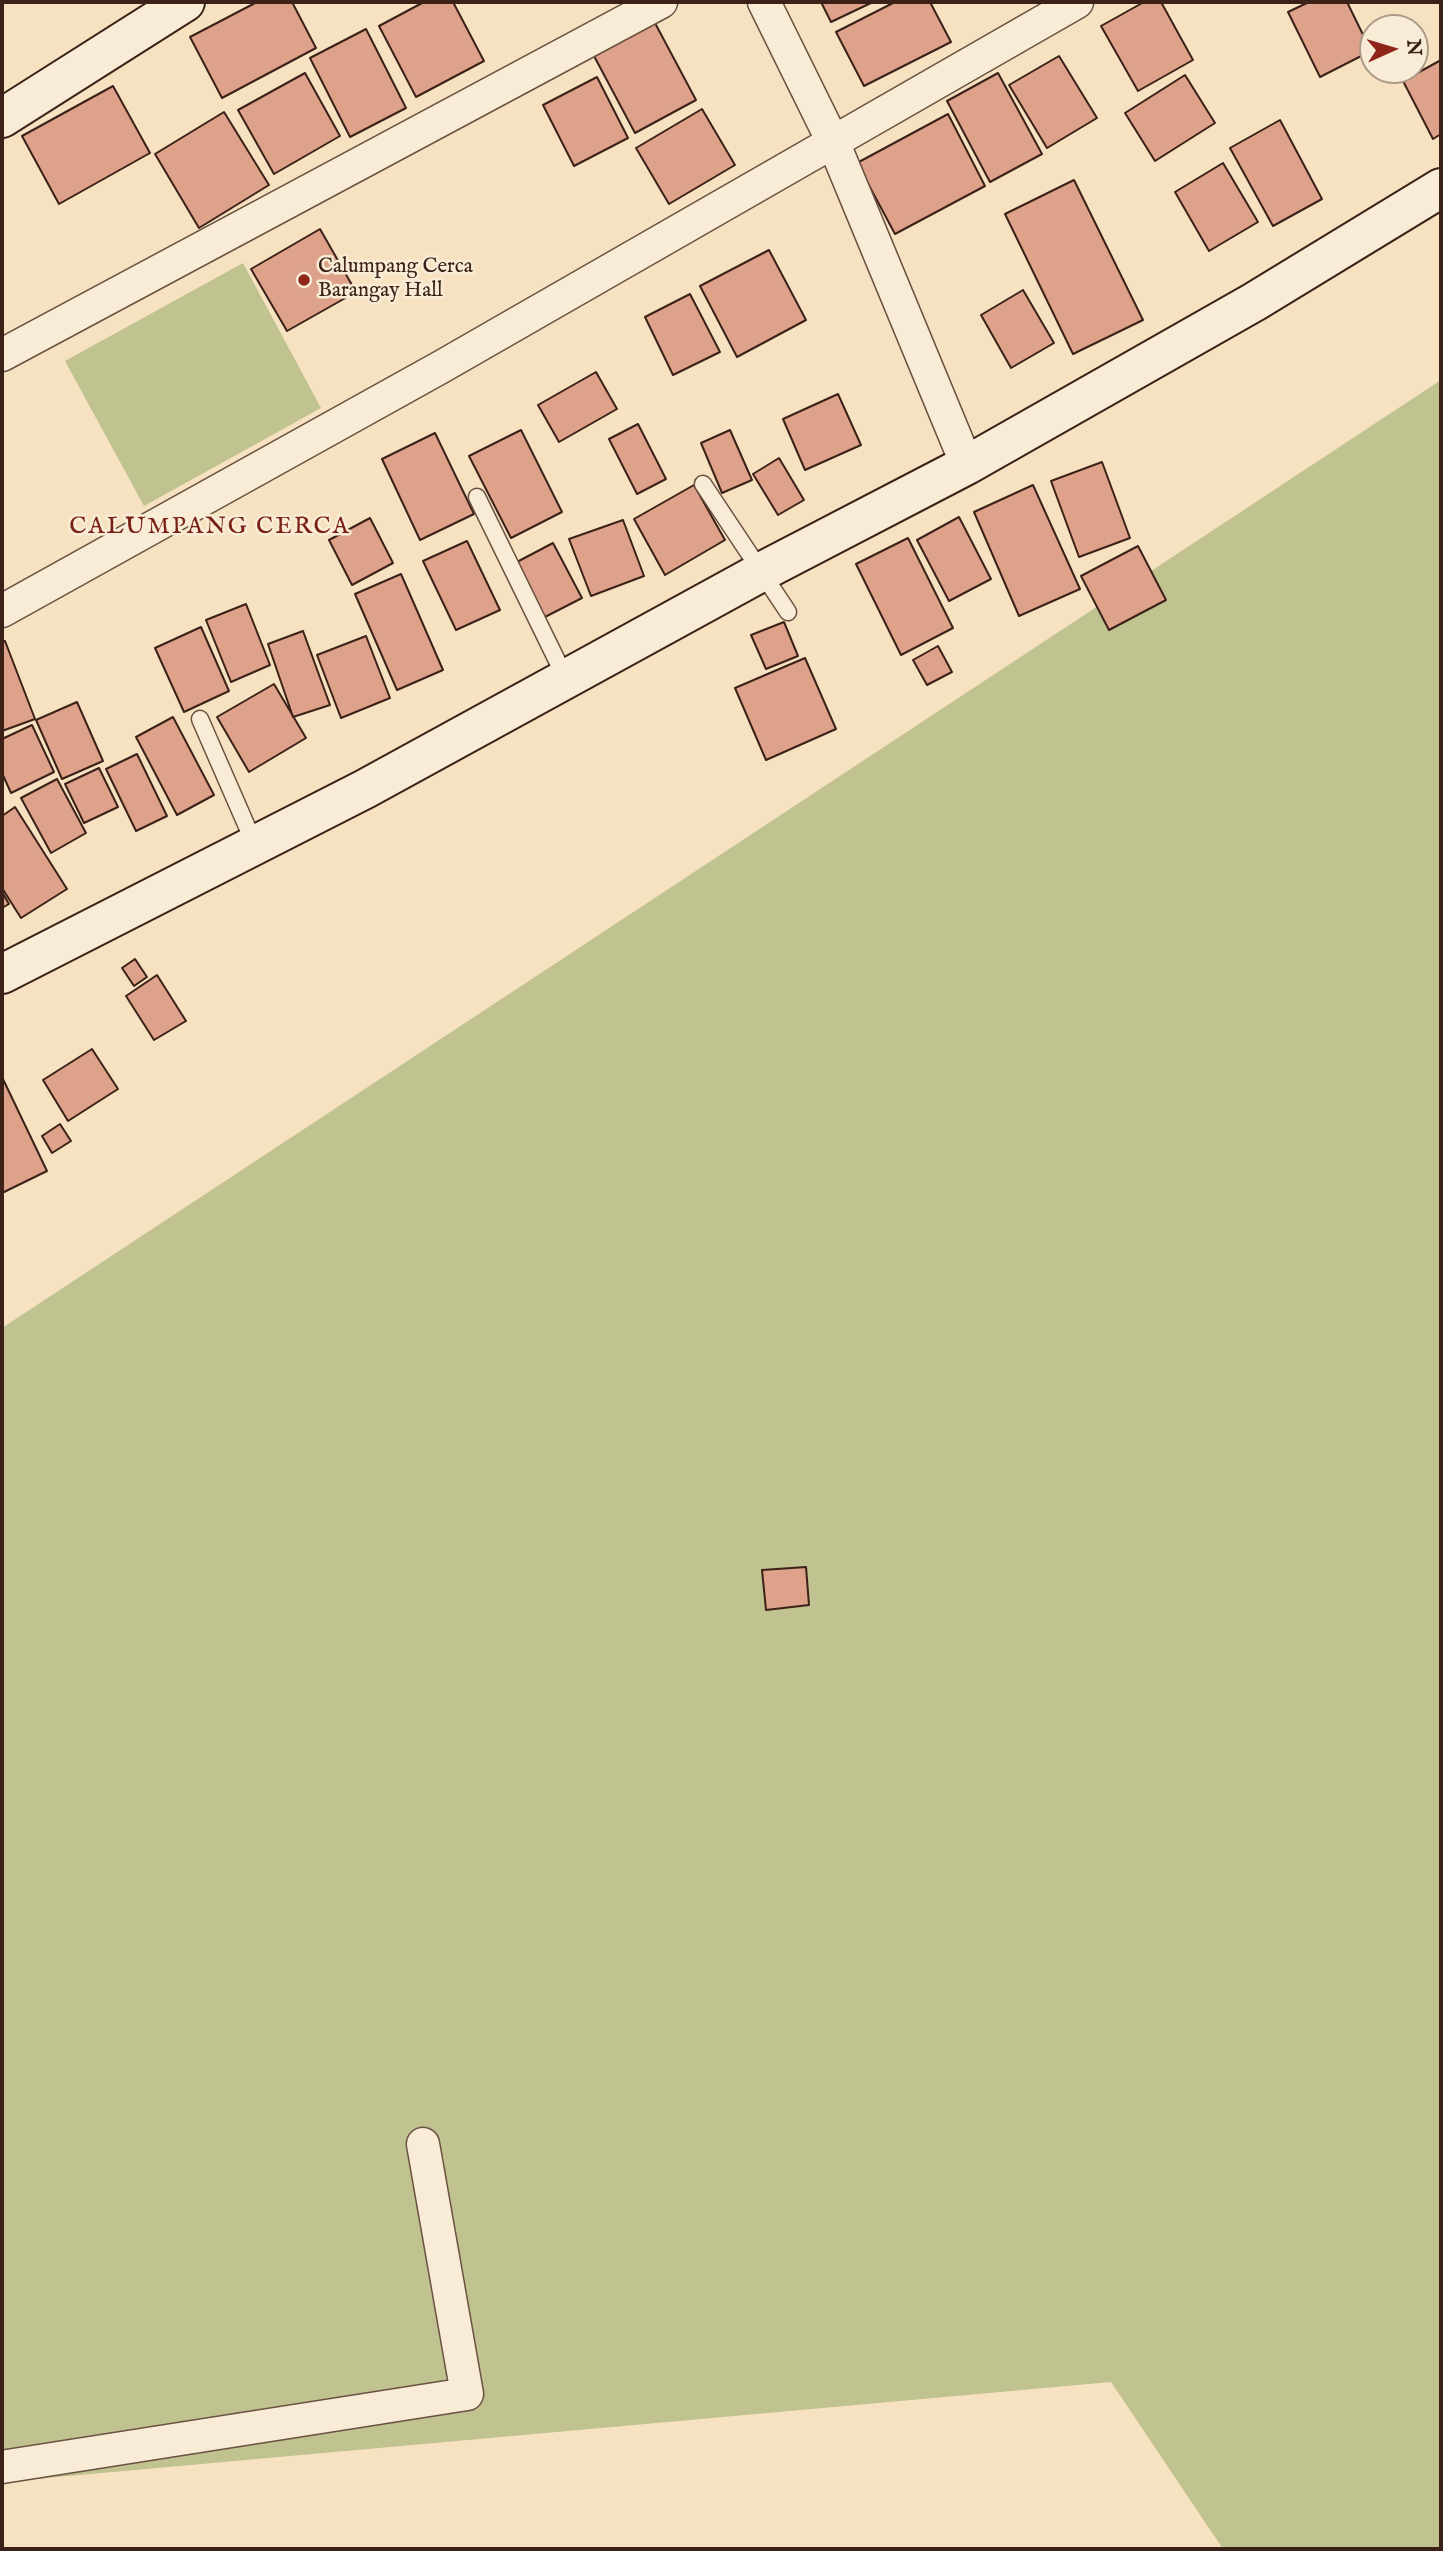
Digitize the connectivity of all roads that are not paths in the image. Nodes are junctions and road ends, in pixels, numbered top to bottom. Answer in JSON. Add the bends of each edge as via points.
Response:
{"nodes":[{"id":1,"x":185,"y":2,"type":"edge"},
{"id":2,"x":661,"y":2,"type":"edge"},
{"id":3,"x":764,"y":2,"type":"edge"},
{"id":4,"x":1077,"y":2,"type":"edge"},
{"id":5,"x":2,"y":118,"type":"edge"},
{"id":6,"x":834,"y":144,"type":"junction"},
{"id":7,"x":1441,"y":188,"type":"edge"},
{"id":8,"x":2,"y":355,"type":"edge"},
{"id":9,"x":967,"y":465,"type":"junction"},
{"id":10,"x":703,"y":484,"type":"dead end"},
{"id":11,"x":477,"y":497,"type":"dead end"},
{"id":12,"x":763,"y":570,"type":"junction"},
{"id":13,"x":2,"y":611,"type":"edge"},
{"id":14,"x":788,"y":612,"type":"dead end"},
{"id":15,"x":566,"y":680,"type":"junction"},
{"id":16,"x":200,"y":719,"type":"dead end"},
{"id":17,"x":255,"y":845,"type":"junction"},
{"id":18,"x":2,"y":974,"type":"edge"},
{"id":19,"x":423,"y":2144,"type":"dead end"},
{"id":20,"x":2,"y":2467,"type":"edge"}],
"edges":[{"from":1,"to":5,"type":"street"},
{"from":2,"to":8,"type":"street"},
{"from":3,"to":6,"type":"street"},
{"from":4,"to":6,"type":"street"},
{"from":6,"to":9,"type":"street"},
{"from":6,"to":13,"type":"street"},
{"from":7,"to":9,"type":"street","via":[[1254,302]]},
{"from":9,"to":12,"type":"street"},
{"from":10,"to":12,"type":"lane"},
{"from":11,"to":15,"type":"lane"},
{"from":12,"to":14,"type":"lane"},
{"from":12,"to":15,"type":"street"},
{"from":15,"to":17,"type":"street"},
{"from":16,"to":17,"type":"lane"},
{"from":17,"to":18,"type":"street"},
{"from":19,"to":20,"type":"street","via":[[467,2394]]}]}
